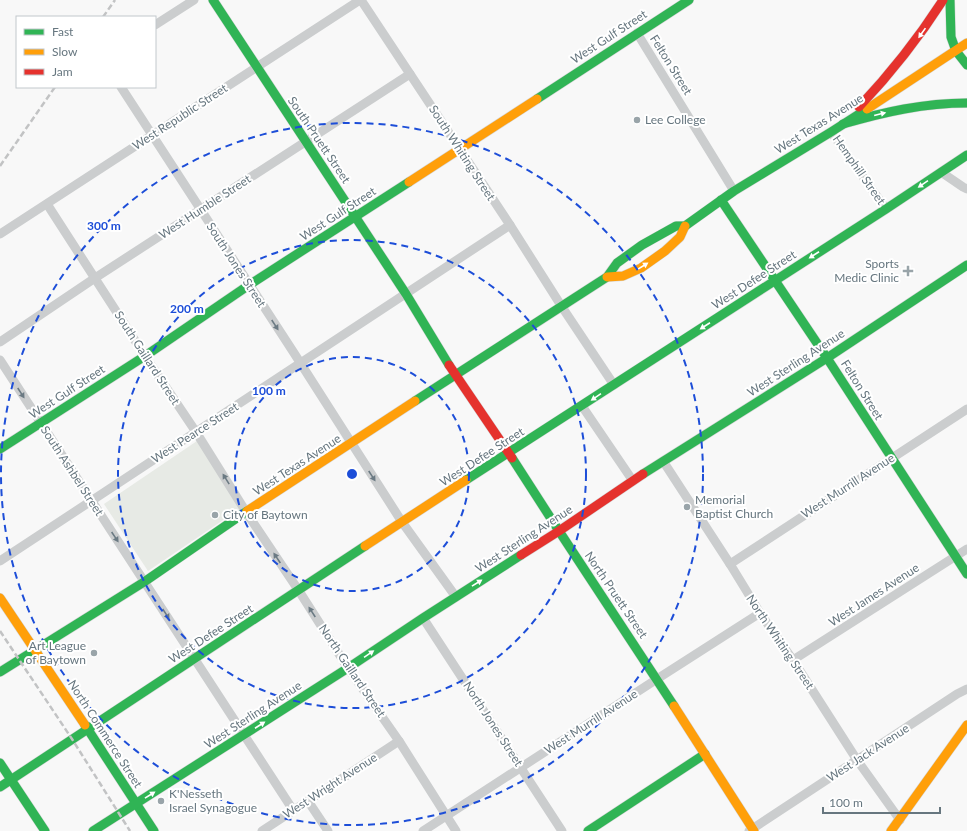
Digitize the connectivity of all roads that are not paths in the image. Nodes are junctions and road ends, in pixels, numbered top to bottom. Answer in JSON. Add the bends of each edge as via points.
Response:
{"nodes":[{"id":1,"x":194,"y":0,"type":"edge"},
{"id":2,"x":212,"y":0,"type":"edge"},
{"id":3,"x":361,"y":0,"type":"edge"},
{"id":4,"x":689,"y":0,"type":"edge"},
{"id":5,"x":943,"y":0,"type":"edge"},
{"id":6,"x":950,"y":0,"type":"edge"},
{"id":7,"x":156,"y":24,"type":"edge"},
{"id":8,"x":637,"y":33,"type":"junction"},
{"id":9,"x":967,"y":43,"type":"edge"},
{"id":10,"x":956,"y":51,"type":"junction"},
{"id":11,"x":967,"y":65,"type":"edge"},
{"id":12,"x":257,"y":67,"type":"junction"},
{"id":13,"x":410,"y":74,"type":"junction"},
{"id":14,"x":122,"y":88,"type":"edge"},
{"id":15,"x":967,"y":103,"type":"edge"},
{"id":16,"x":843,"y":124,"type":"junction"},
{"id":17,"x":831,"y":132,"type":"junction"},
{"id":18,"x":153,"y":135,"type":"junction"},
{"id":19,"x":305,"y":142,"type":"junction"},
{"id":20,"x":460,"y":149,"type":"junction"},
{"id":21,"x":967,"y":155,"type":"edge"},
{"id":22,"x":941,"y":172,"type":"junction"},
{"id":23,"x":967,"y":189,"type":"edge"},
{"id":24,"x":734,"y":191,"type":"junction"},
{"id":25,"x":721,"y":200,"type":"junction"},
{"id":26,"x":47,"y":204,"type":"junction"},
{"id":27,"x":886,"y":209,"type":"junction"},
{"id":28,"x":201,"y":210,"type":"junction"},
{"id":29,"x":356,"y":217,"type":"junction"},
{"id":30,"x":510,"y":226,"type":"junction"},
{"id":31,"x":685,"y":226,"type":"junction"},
{"id":32,"x":0,"y":234,"type":"edge"},
{"id":33,"x":967,"y":265,"type":"edge"},
{"id":34,"x":607,"y":277,"type":"junction"},
{"id":35,"x":95,"y":278,"type":"junction"},
{"id":36,"x":776,"y":280,"type":"junction"},
{"id":37,"x":249,"y":285,"type":"junction"},
{"id":38,"x":406,"y":294,"type":"junction"},
{"id":39,"x":562,"y":306,"type":"junction"},
{"id":40,"x":0,"y":342,"type":"edge"},
{"id":41,"x":145,"y":356,"type":"junction"},
{"id":42,"x":827,"y":358,"type":"junction"},
{"id":43,"x":0,"y":360,"type":"edge"},
{"id":44,"x":300,"y":364,"type":"junction"},
{"id":45,"x":455,"y":374,"type":"junction"},
{"id":46,"x":614,"y":385,"type":"junction"},
{"id":47,"x":582,"y":406,"type":"junction"},
{"id":48,"x":967,"y":408,"type":"edge"},
{"id":49,"x":40,"y":423,"type":"junction"},
{"id":50,"x":196,"y":432,"type":"junction"},
{"id":51,"x":351,"y":443,"type":"junction"},
{"id":52,"x":0,"y":449,"type":"edge"},
{"id":53,"x":509,"y":453,"type":"junction"},
{"id":54,"x":891,"y":458,"type":"junction"},
{"id":55,"x":664,"y":461,"type":"junction"},
{"id":56,"x":633,"y":481,"type":"junction"},
{"id":57,"x":91,"y":501,"type":"junction"},
{"id":58,"x":246,"y":512,"type":"junction"},
{"id":59,"x":402,"y":522,"type":"junction"},
{"id":60,"x":559,"y":531,"type":"junction"},
{"id":61,"x":967,"y":549,"type":"edge"},
{"id":62,"x":956,"y":556,"type":"junction"},
{"id":63,"x":0,"y":561,"type":"edge"},
{"id":64,"x":730,"y":564,"type":"junction"},
{"id":65,"x":967,"y":574,"type":"edge"},
{"id":66,"x":144,"y":582,"type":"junction"},
{"id":67,"x":299,"y":591,"type":"junction"},
{"id":68,"x":456,"y":597,"type":"junction"},
{"id":69,"x":0,"y":598,"type":"edge"},
{"id":70,"x":760,"y":613,"type":"junction"},
{"id":71,"x":423,"y":618,"type":"junction"},
{"id":72,"x":34,"y":650,"type":"junction"},
{"id":73,"x":195,"y":658,"type":"junction"},
{"id":74,"x":793,"y":660,"type":"junction"},
{"id":75,"x":348,"y":668,"type":"junction"},
{"id":76,"x":0,"y":672,"type":"edge"},
{"id":77,"x":657,"y":679,"type":"junction"},
{"id":78,"x":967,"y":688,"type":"edge"},
{"id":79,"x":967,"y":725,"type":"edge"},
{"id":80,"x":88,"y":729,"type":"junction"},
{"id":81,"x":244,"y":735,"type":"junction"},
{"id":82,"x":399,"y":741,"type":"junction"},
{"id":83,"x":705,"y":754,"type":"junction"},
{"id":84,"x":857,"y":760,"type":"junction"},
{"id":85,"x":0,"y":763,"type":"edge"},
{"id":86,"x":522,"y":767,"type":"junction"},
{"id":87,"x":11,"y":780,"type":"junction"},
{"id":88,"x":0,"y":787,"type":"edge"},
{"id":89,"x":308,"y":800,"type":"junction"},
{"id":90,"x":136,"y":804,"type":"junction"},
{"id":91,"x":293,"y":810,"type":"junction"},
{"id":92,"x":446,"y":815,"type":"junction"},
{"id":93,"x":900,"y":820,"type":"junction"},
{"id":94,"x":752,"y":830,"type":"edge"},
{"id":95,"x":45,"y":831,"type":"edge"},
{"id":96,"x":94,"y":831,"type":"edge"},
{"id":97,"x":154,"y":831,"type":"edge"},
{"id":98,"x":264,"y":831,"type":"edge"},
{"id":99,"x":328,"y":831,"type":"edge"},
{"id":100,"x":423,"y":831,"type":"edge"},
{"id":101,"x":456,"y":831,"type":"edge"},
{"id":102,"x":562,"y":831,"type":"edge"},
{"id":103,"x":588,"y":831,"type":"edge"},
{"id":104,"x":891,"y":831,"type":"edge"}],
"edges":[{"from":1,"to":7,"type":"street"},
{"from":2,"to":12,"type":"main road","name":"South Pruett Street"},
{"from":3,"to":12,"type":"street","name":"West Republic Street"},
{"from":3,"to":13,"type":"street","name":"South Whiting Street"},
{"from":4,"to":8,"type":"main road","name":"West Gulf Street"},
{"from":5,"to":16,"type":"main road","one_way":true,"via":[[897,66]]},
{"from":6,"to":10,"type":"main road","via":[[952,37]]},
{"from":8,"to":20,"type":"main road","name":"West Gulf Street"},
{"from":8,"to":24,"type":"street","name":"Felton Street"},
{"from":9,"to":10,"type":"main road","name":"West Texas Avenue"},
{"from":10,"to":11,"type":"main road"},
{"from":10,"to":16,"type":"main road","name":"West Texas Avenue"},
{"from":12,"to":18,"type":"street","name":"West Republic Street"},
{"from":12,"to":19,"type":"main road","name":"South Pruett Street"},
{"from":13,"to":19,"type":"street","name":"West Humble Street"},
{"from":13,"to":20,"type":"street","name":"South Whiting Street"},
{"from":14,"to":18,"type":"street","name":"South Jones Street"},
{"from":16,"to":15,"type":"main road","one_way":true,"via":[[912,107],[938,103]]},
{"from":16,"to":17,"type":"main road","name":"West Texas Avenue"},
{"from":17,"to":24,"type":"main road","name":"West Texas Avenue"},
{"from":17,"to":27,"type":"street","name":"Hemphill Street"},
{"from":18,"to":26,"type":"street","name":"West Republic Street"},
{"from":18,"to":28,"type":"street","name":"South Jones Street"},
{"from":19,"to":28,"type":"street","name":"West Humble Street"},
{"from":19,"to":29,"type":"main road","name":"South Pruett Street"},
{"from":20,"to":29,"type":"main road","name":"West Gulf Street"},
{"from":20,"to":30,"type":"street","name":"South Whiting Street"},
{"from":21,"to":22,"type":"main road","name":"West Defee Street"},
{"from":22,"to":23,"type":"street"},
{"from":22,"to":27,"type":"main road","name":"West Defee Street","one_way":true},
{"from":24,"to":25,"type":"main road","name":"West Texas Avenue"},
{"from":25,"to":31,"type":"main road","name":"West Texas Avenue"},
{"from":25,"to":36,"type":"main road","name":"Felton Street"},
{"from":26,"to":32,"type":"street","name":"West Republic Street"},
{"from":26,"to":35,"type":"street","name":"South Gaillard Street"},
{"from":27,"to":36,"type":"main road","name":"West Defee Street","one_way":true},
{"from":28,"to":35,"type":"street","name":"West Humble Street"},
{"from":28,"to":37,"type":"street","name":"South Jones Street"},
{"from":29,"to":37,"type":"main road","name":"West Gulf Street"},
{"from":29,"to":38,"type":"main road","name":"South Pruett Street"},
{"from":30,"to":38,"type":"street","name":"West Pearce Street"},
{"from":30,"to":39,"type":"street","name":"South Whiting Street"},
{"from":31,"to":34,"type":"main road","name":"West Texas Avenue","via":[[676,226],[642,245],[617,263]]},
{"from":34,"to":31,"type":"main road","name":"West Texas Avenue","one_way":true,"via":[[623,276],[641,268],[680,237]]},
{"from":33,"to":42,"type":"main road","name":"West Sterling Avenue"},
{"from":34,"to":39,"type":"main road","name":"West Texas Avenue"},
{"from":35,"to":40,"type":"street","name":"West Humble Street"},
{"from":35,"to":41,"type":"street","name":"South Gaillard Street"},
{"from":36,"to":42,"type":"main road","name":"Felton Street"},
{"from":36,"to":46,"type":"main road","name":"West Defee Street","one_way":true},
{"from":37,"to":41,"type":"main road","name":"West Gulf Street"},
{"from":37,"to":44,"type":"street","name":"South Jones Street","one_way":true},
{"from":38,"to":44,"type":"street","name":"West Pearce Street"},
{"from":38,"to":45,"type":"main road","name":"South Pruett Street"},
{"from":39,"to":45,"type":"main road","name":"West Texas Avenue"},
{"from":39,"to":46,"type":"street"},
{"from":41,"to":49,"type":"main road","name":"West Gulf Street"},
{"from":41,"to":50,"type":"street","name":"South Gaillard Street"},
{"from":42,"to":54,"type":"main road","name":"Felton Street"},
{"from":42,"to":55,"type":"main road","name":"West Sterling Avenue"},
{"from":43,"to":49,"type":"street","name":"South Ashbel Street","one_way":true},
{"from":44,"to":50,"type":"street","name":"West Pearce Street"},
{"from":44,"to":51,"type":"street","name":"South Jones Street"},
{"from":45,"to":51,"type":"main road","name":"West Texas Avenue"},
{"from":45,"to":53,"type":"main road","name":"North Pruett Street"},
{"from":46,"to":47,"type":"main road","name":"West Defee Street","one_way":true},
{"from":47,"to":53,"type":"main road","name":"West Defee Street"},
{"from":47,"to":56,"type":"street"},
{"from":48,"to":54,"type":"street","name":"West Murrill Avenue"},
{"from":49,"to":52,"type":"main road","name":"West Gulf Street"},
{"from":49,"to":57,"type":"street","name":"South Ashbel Street"},
{"from":50,"to":57,"type":"street","name":"West Pearce Street"},
{"from":58,"to":50,"type":"street","name":"South Gaillard Street","one_way":true},
{"from":51,"to":58,"type":"main road","name":"West Texas Avenue"},
{"from":51,"to":59,"type":"street","one_way":true},
{"from":53,"to":59,"type":"main road","name":"West Defee Street"},
{"from":53,"to":60,"type":"main road","name":"North Pruett Street"},
{"from":54,"to":62,"type":"main road","name":"Felton Street"},
{"from":54,"to":64,"type":"street","name":"West Murrill Avenue"},
{"from":55,"to":56,"type":"main road","name":"West Sterling Avenue"},
{"from":55,"to":64,"type":"street","name":"North Whiting Street"},
{"from":56,"to":60,"type":"main road","name":"West Sterling Avenue"},
{"from":57,"to":63,"type":"street","name":"West Pearce Street"},
{"from":57,"to":66,"type":"street","name":"South Ashbel Street","one_way":true},
{"from":58,"to":66,"type":"main road","name":"West Texas Avenue"},
{"from":67,"to":58,"type":"street","name":"North Gaillard Street","one_way":true},
{"from":59,"to":67,"type":"main road","name":"West Defee Street"},
{"from":59,"to":68,"type":"street"},
{"from":68,"to":60,"type":"main road","name":"West Sterling Avenue","one_way":true},
{"from":60,"to":77,"type":"main road","name":"North Pruett Street"},
{"from":61,"to":62,"type":"street","name":"West James Avenue"},
{"from":62,"to":65,"type":"main road","name":"Felton Street"},
{"from":62,"to":74,"type":"street","name":"West James Avenue"},
{"from":64,"to":70,"type":"street","name":"North Whiting Street"},
{"from":66,"to":72,"type":"main road","name":"West Texas Avenue"},
{"from":66,"to":73,"type":"street","name":"South Ashbel Street","one_way":true},
{"from":67,"to":73,"type":"main road","name":"West Defee Street"},
{"from":75,"to":67,"type":"street","name":"North Gaillard Street","one_way":true},
{"from":68,"to":71,"type":"main road","name":"West Sterling Avenue"},
{"from":69,"to":72,"type":"main road","name":"North Commerce Street"},
{"from":70,"to":74,"type":"street","name":"North Whiting Street"},
{"from":70,"to":77,"type":"street","name":"West Murrill Avenue"},
{"from":75,"to":71,"type":"main road","name":"West Sterling Avenue","one_way":true},
{"from":71,"to":86,"type":"street","name":"North Jones Street"},
{"from":72,"to":76,"type":"main road","name":"West Texas Avenue"},
{"from":72,"to":80,"type":"main road","name":"North Commerce Street"},
{"from":73,"to":80,"type":"main road","name":"West Defee Street"},
{"from":73,"to":81,"type":"street","name":"South Ashbel Street"},
{"from":74,"to":84,"type":"street","name":"North Whiting Street"},
{"from":81,"to":75,"type":"main road","name":"West Sterling Avenue","one_way":true},
{"from":75,"to":82,"type":"street","name":"North Gaillard Street"},
{"from":77,"to":83,"type":"main road","name":"North Pruett Street"},
{"from":77,"to":86,"type":"street","name":"West Murrill Avenue"},
{"from":78,"to":84,"type":"street","name":"West Jack Avenue"},
{"from":79,"to":93,"type":"main road"},
{"from":80,"to":87,"type":"main road","name":"West Defee Street"},
{"from":80,"to":90,"type":"main road","name":"North Commerce Street"},
{"from":90,"to":81,"type":"main road","name":"West Sterling Avenue","one_way":true},
{"from":81,"to":91,"type":"street","name":"South Ashbel Street"},
{"from":82,"to":89,"type":"street","name":"West Wright Avenue"},
{"from":82,"to":92,"type":"street","name":"North Gaillard Street"},
{"from":83,"to":94,"type":"main road","name":"North Pruett Street"},
{"from":83,"to":103,"type":"main road"},
{"from":84,"to":93,"type":"street","name":"North Whiting Street"},
{"from":84,"to":94,"type":"street","name":"West Jack Avenue"},
{"from":85,"to":87,"type":"main road"},
{"from":86,"to":92,"type":"street","name":"West Murrill Avenue"},
{"from":86,"to":102,"type":"street","name":"North Jones Street"},
{"from":87,"to":88,"type":"main road","name":"West Defee Street"},
{"from":87,"to":95,"type":"main road"},
{"from":89,"to":91,"type":"street","name":"West Wright Avenue"},
{"from":89,"to":99,"type":"street"},
{"from":90,"to":96,"type":"main road","name":"West Sterling Avenue"},
{"from":90,"to":97,"type":"main road","name":"North Commerce Street"},
{"from":91,"to":98,"type":"street","name":"West Wright Avenue"},
{"from":92,"to":100,"type":"street","name":"West Murrill Avenue"},
{"from":92,"to":101,"type":"street","name":"North Gaillard Street"},
{"from":93,"to":104,"type":"main road"}]}
